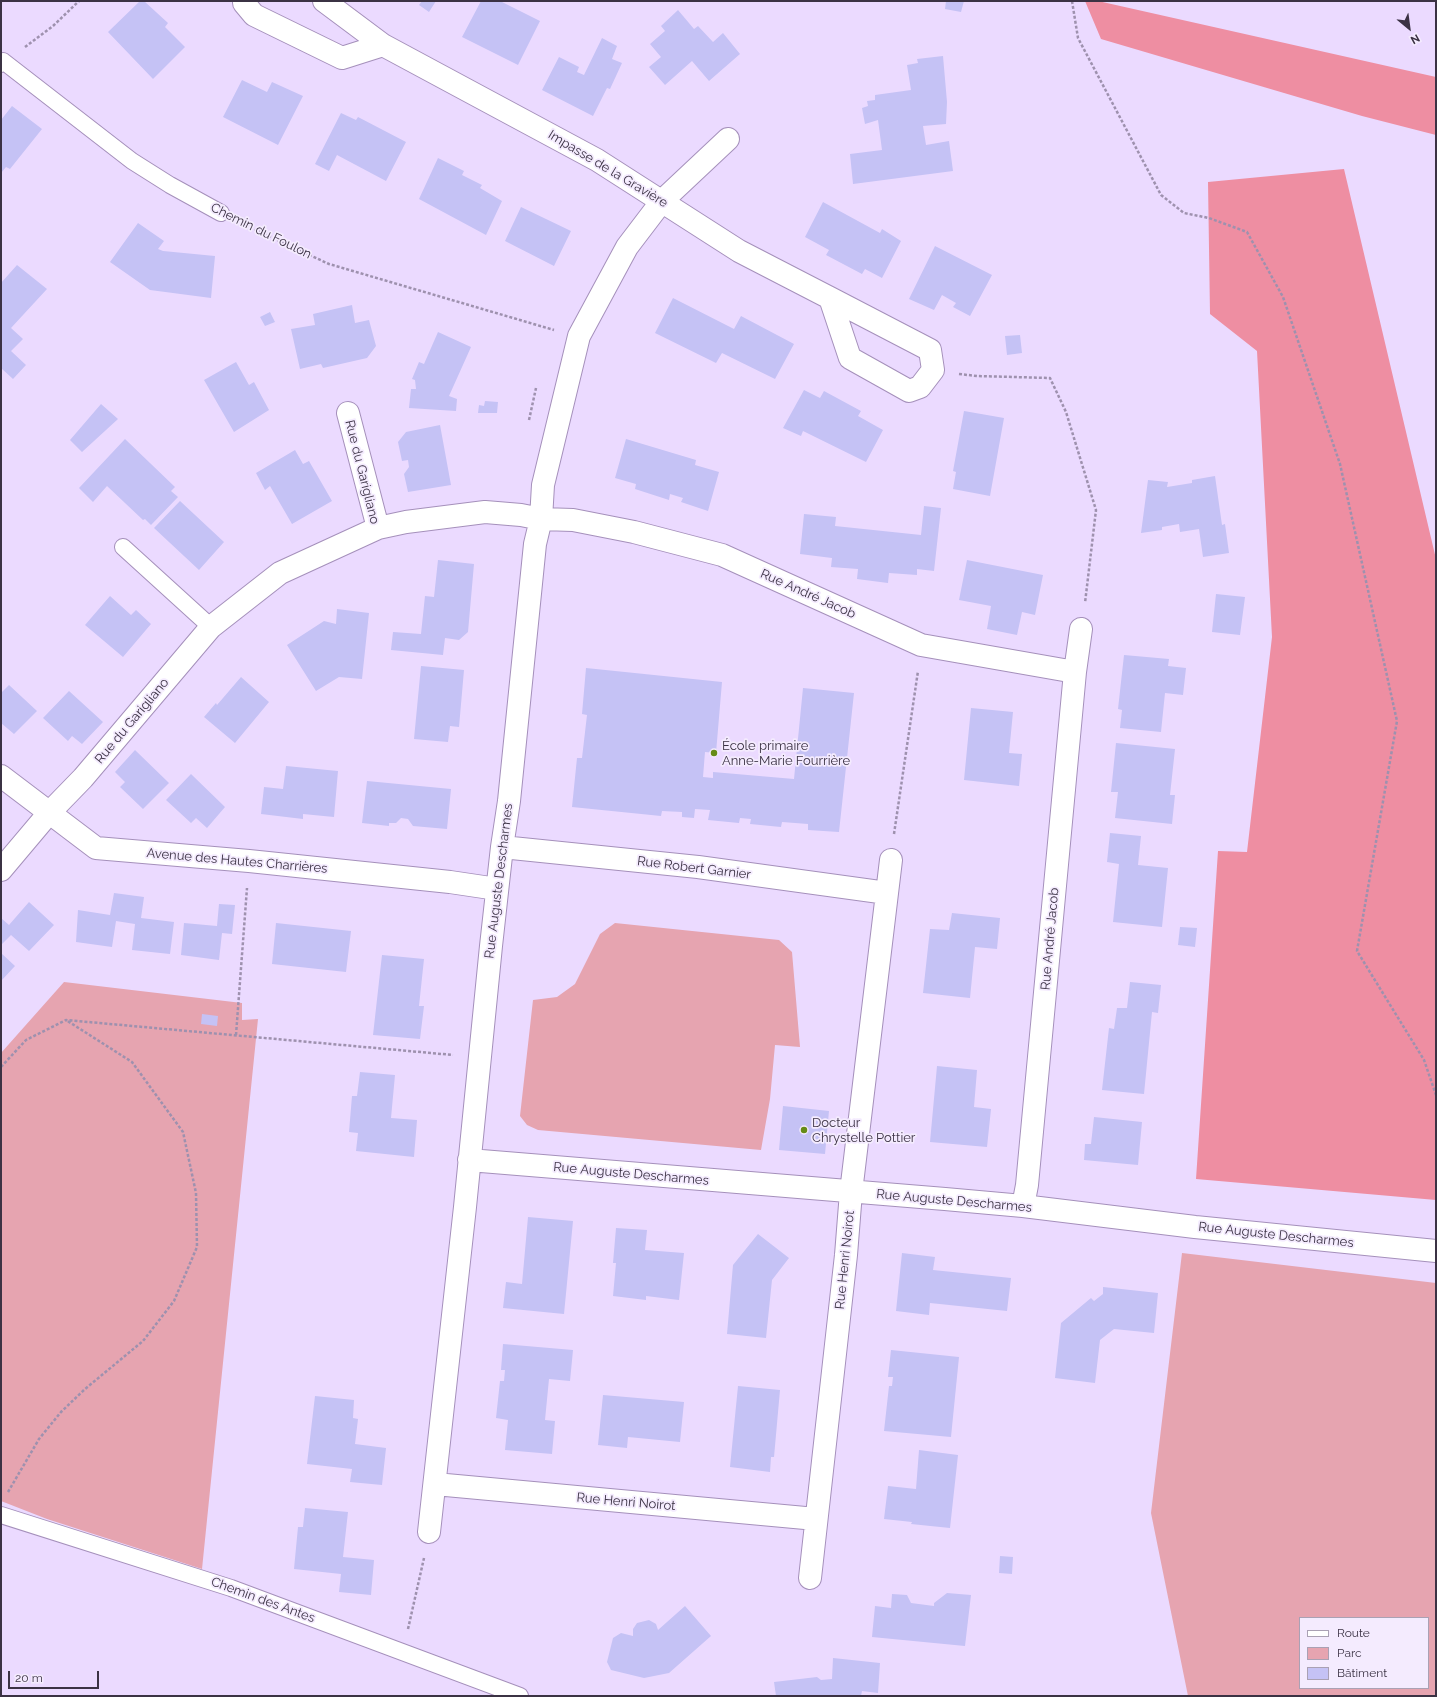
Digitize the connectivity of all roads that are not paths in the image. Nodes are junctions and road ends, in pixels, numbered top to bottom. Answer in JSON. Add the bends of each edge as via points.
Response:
{"nodes":[{"id":1,"x":244,"y":1,"type":"edge"},
{"id":2,"x":324,"y":1,"type":"edge"},
{"id":3,"x":383,"y":45,"type":"junction"},
{"id":4,"x":2,"y":62,"type":"edge"},
{"id":5,"x":728,"y":139,"type":"dead end"},
{"id":6,"x":662,"y":201,"type":"junction"},
{"id":7,"x":221,"y":213,"type":"road end"},
{"id":8,"x":830,"y":298,"type":"junction"},
{"id":9,"x":348,"y":413,"type":"dead end"},
{"id":10,"x":541,"y":519,"type":"junction"},
{"id":11,"x":378,"y":528,"type":"junction"},
{"id":12,"x":123,"y":547,"type":"dead end"},
{"id":13,"x":211,"y":627,"type":"junction"},
{"id":14,"x":1081,"y":629,"type":"road end"},
{"id":15,"x":1075,"y":672,"type":"junction"},
{"id":16,"x":1,"y":776,"type":"edge"},
{"id":17,"x":49,"y":813,"type":"junction"},
{"id":18,"x":502,"y":846,"type":"junction"},
{"id":19,"x":891,"y":860,"type":"road end"},
{"id":20,"x":1,"y":870,"type":"edge"},
{"id":21,"x":497,"y":889,"type":"junction"},
{"id":22,"x":887,"y":894,"type":"junction"},
{"id":23,"x":469,"y":1160,"type":"junction"},
{"id":24,"x":851,"y":1192,"type":"junction"},
{"id":25,"x":1023,"y":1206,"type":"junction"},
{"id":26,"x":1436,"y":1250,"type":"edge"},
{"id":27,"x":436,"y":1484,"type":"junction"},
{"id":28,"x":1,"y":1515,"type":"edge"},
{"id":29,"x":816,"y":1520,"type":"junction"},
{"id":30,"x":430,"y":1532,"type":"road end"},
{"id":31,"x":810,"y":1578,"type":"dead end"},
{"id":32,"x":520,"y":1696,"type":"edge"}],
"edges":[{"from":1,"to":3,"type":"street","via":[[254,15],[342,58]]},
{"from":2,"to":3,"type":"street","name":"Impasse de la Gravière"},
{"from":3,"to":6,"type":"street","name":"Impasse de la Gravière","via":[[597,160]]},
{"from":4,"to":7,"type":"lane","name":"Chemin du Foulon","via":[[132,161]]},
{"from":5,"to":6,"type":"street","name":"Rue Auguste Descharmes"},
{"from":6,"to":8,"type":"street","name":"Impasse de la Gravière","via":[[740,251]]},
{"from":6,"to":10,"type":"street","name":"Rue Auguste Descharmes","via":[[627,247],[579,336],[543,485]]},
{"from":8,"to":8,"type":"street","name":"Impasse de la Gravière","via":[[930,350],[933,370],[920,387],[909,391],[850,358]]},
{"from":9,"to":11,"type":"street","name":"Rue du Garigliano"},
{"from":10,"to":11,"type":"street","name":"Rue André Jacob","via":[[485,512]]},
{"from":10,"to":15,"type":"street","name":"Rue André Jacob","via":[[573,520],[634,532],[722,555],[922,645]]},
{"from":10,"to":18,"type":"street","name":"Rue Auguste Descharmes","via":[[536,544]]},
{"from":11,"to":13,"type":"street","name":"Rue du Garigliano","via":[[280,573]]},
{"from":12,"to":13,"type":"lane"},
{"from":13,"to":17,"type":"street","name":"Rue du Garigliano","via":[[83,778]]},
{"from":14,"to":15,"type":"street","name":"Rue André Jacob"},
{"from":15,"to":25,"type":"street","name":"Rue André Jacob","via":[[1028,1177]]},
{"from":16,"to":17,"type":"street","name":"Avenue des Hautes Charrières"},
{"from":17,"to":20,"type":"street","name":"Rue du Garigliano"},
{"from":17,"to":21,"type":"street","name":"Avenue des Hautes Charrières","via":[[96,848],[249,861]]},
{"from":18,"to":21,"type":"street","name":"Rue Auguste Descharmes"},
{"from":18,"to":22,"type":"street","name":"Rue Robert Garnier","via":[[698,867]]},
{"from":19,"to":22,"type":"street"},
{"from":21,"to":23,"type":"street","name":"Rue Auguste Descharmes"},
{"from":22,"to":24,"type":"street"},
{"from":23,"to":24,"type":"street","name":"Rue Auguste Descharmes"},
{"from":23,"to":27,"type":"street"},
{"from":24,"to":25,"type":"street","name":"Rue Auguste Descharmes"},
{"from":24,"to":29,"type":"street","name":"Rue Henri Noirot"},
{"from":25,"to":26,"type":"street","name":"Rue Auguste Descharmes","via":[[1195,1227]]},
{"from":27,"to":29,"type":"street","name":"Rue Henri Noirot"},
{"from":27,"to":30,"type":"street"},
{"from":28,"to":32,"type":"lane","name":"Chemin des Antes","via":[[231,1588]]},
{"from":29,"to":31,"type":"street","name":"Rue Henri Noirot"}]}
